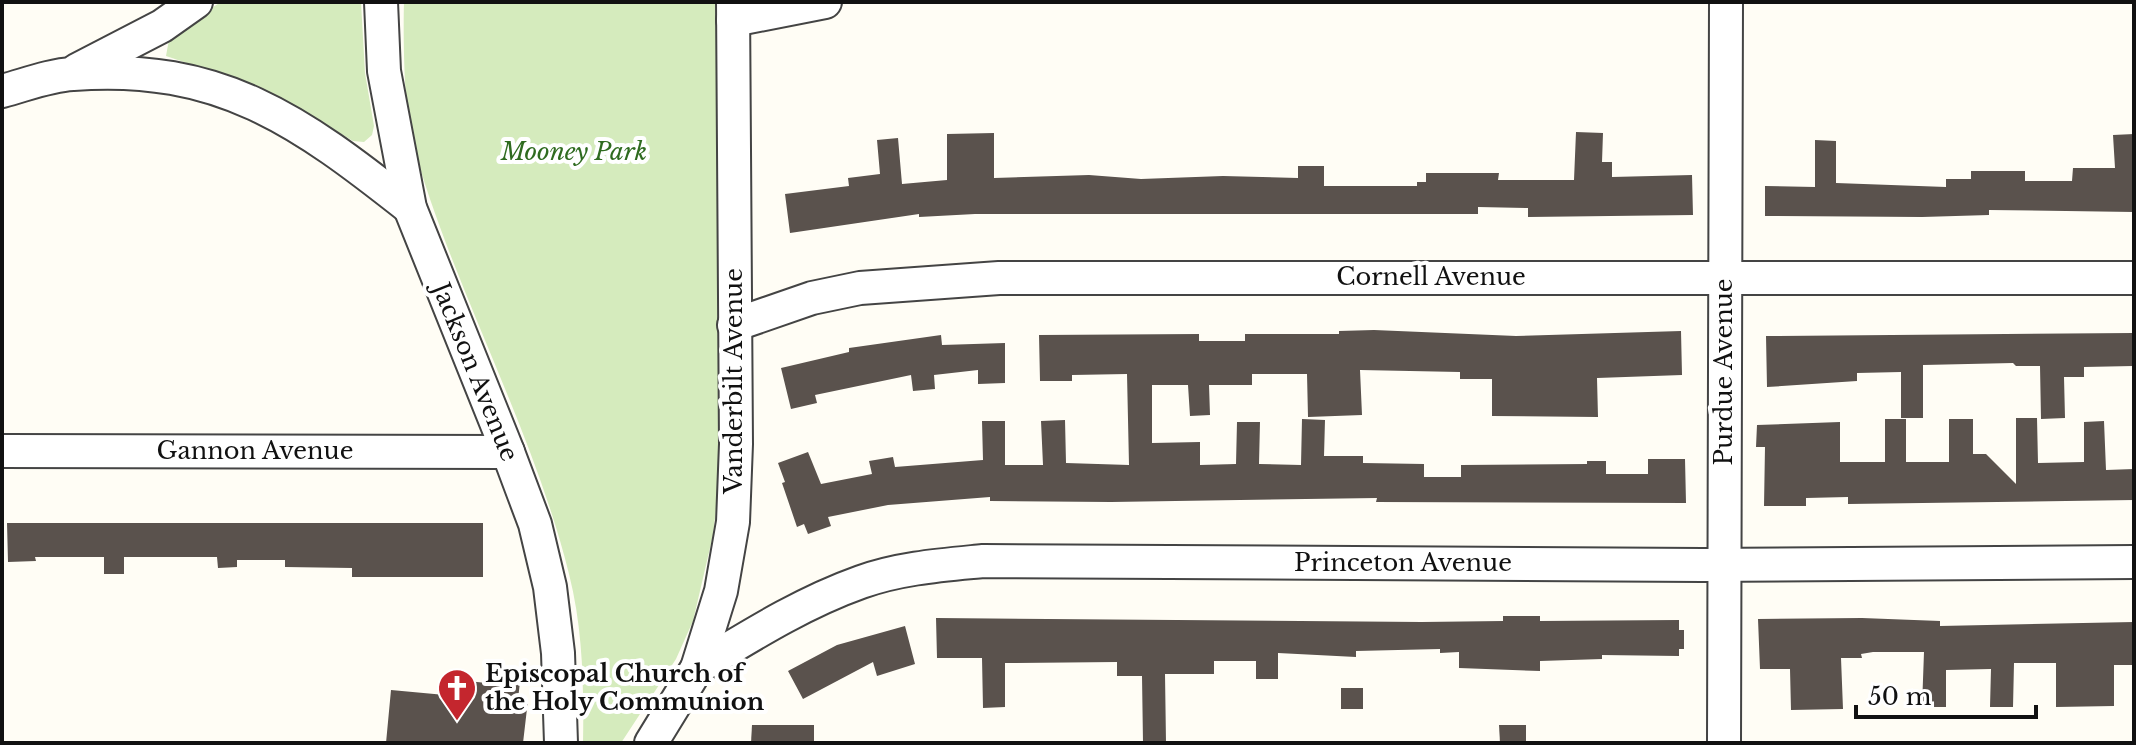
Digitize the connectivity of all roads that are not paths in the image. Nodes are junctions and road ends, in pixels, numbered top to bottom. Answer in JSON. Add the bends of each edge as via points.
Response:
{"nodes":[{"id":1,"x":196,"y":2,"type":"edge"},
{"id":2,"x":381,"y":2,"type":"edge"},
{"id":3,"x":825,"y":2,"type":"edge"},
{"id":4,"x":1726,"y":2,"type":"edge"},
{"id":5,"x":733,"y":11,"type":"edge"},
{"id":6,"x":71,"y":74,"type":"junction"},
{"id":7,"x":2,"y":91,"type":"edge"},
{"id":8,"x":410,"y":208,"type":"junction"},
{"id":9,"x":1724,"y":277,"type":"junction"},
{"id":10,"x":2134,"y":278,"type":"edge"},
{"id":11,"x":734,"y":325,"type":"junction"},
{"id":12,"x":2,"y":451,"type":"edge"},
{"id":13,"x":508,"y":452,"type":"junction"},
{"id":14,"x":2134,"y":562,"type":"edge"},
{"id":15,"x":1724,"y":565,"type":"junction"},
{"id":16,"x":697,"y":668,"type":"junction"},
{"id":17,"x":561,"y":743,"type":"edge"},
{"id":18,"x":651,"y":743,"type":"edge"},
{"id":19,"x":1724,"y":743,"type":"edge"}],
"edges":[{"from":1,"to":6,"type":"street"},
{"from":2,"to":8,"type":"street","name":"Jackson Avenue","via":[[384,71]]},
{"from":3,"to":5,"type":"street"},
{"from":4,"to":9,"type":"street","name":"Purdue Avenue"},
{"from":5,"to":11,"type":"street","name":"Vanderbilt Avenue"},
{"from":6,"to":7,"type":"street"},
{"from":6,"to":8,"type":"street","via":[[148,73],[208,83],[329,144]]},
{"from":8,"to":13,"type":"street","name":"Jackson Avenue"},
{"from":9,"to":10,"type":"street","name":"Cornell Avenue"},
{"from":9,"to":11,"type":"street","name":"Cornell Avenue","via":[[985,278],[860,288]]},
{"from":9,"to":15,"type":"street","name":"Purdue Avenue"},
{"from":11,"to":16,"type":"street","name":"Vanderbilt Avenue","via":[[733,522],[721,591]]},
{"from":12,"to":13,"type":"street","name":"Gannon Avenue"},
{"from":13,"to":17,"type":"street","name":"Jackson Avenue","via":[[535,524],[550,587]]},
{"from":14,"to":15,"type":"street","name":"Princeton Avenue"},
{"from":15,"to":16,"type":"street","name":"Princeton Avenue","via":[[983,561],[929,566],[863,581],[790,612]]},
{"from":15,"to":19,"type":"street","name":"Purdue Avenue"},
{"from":16,"to":18,"type":"street","name":"Vanderbilt Avenue"}]}
